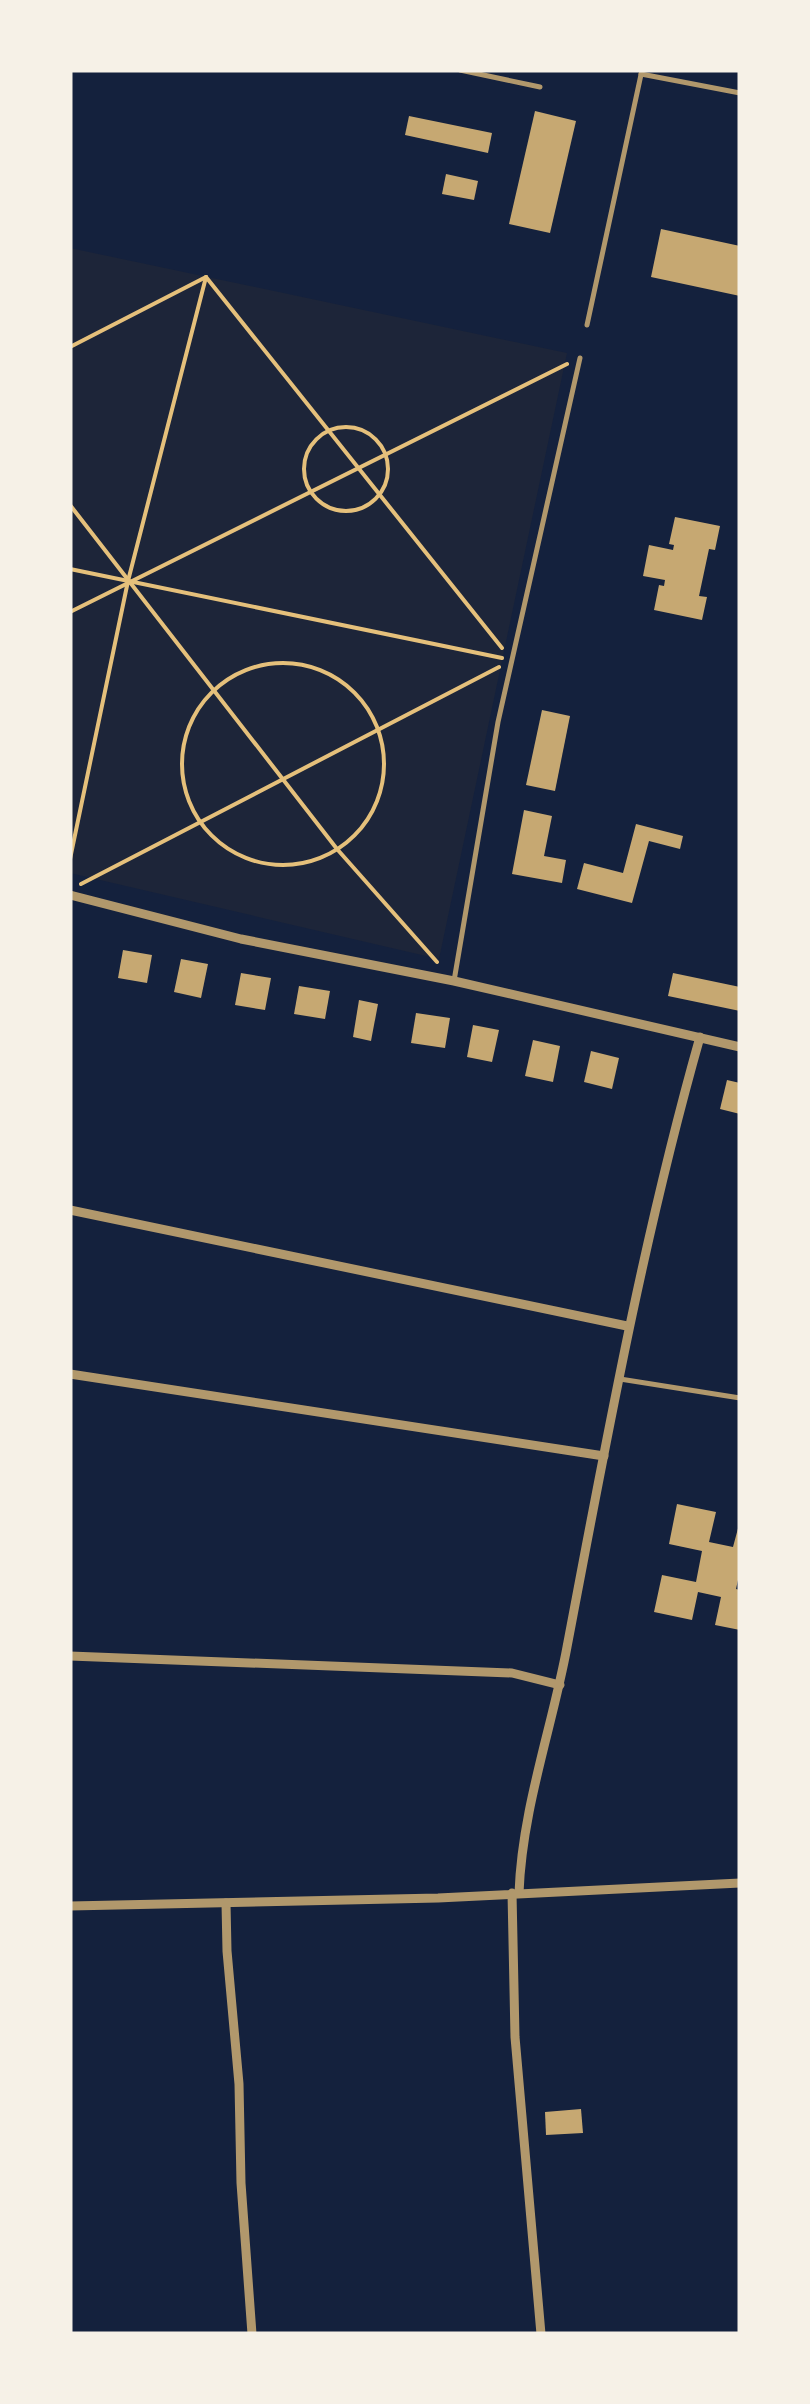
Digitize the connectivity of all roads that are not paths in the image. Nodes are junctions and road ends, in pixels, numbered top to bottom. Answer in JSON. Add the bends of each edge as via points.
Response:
{"nodes":[{"id":1,"x":460,"y":70,"type":"edge"},
{"id":2,"x":641,"y":72,"type":"edge"},
{"id":3,"x":540,"y":86,"type":"dead end"},
{"id":4,"x":740,"y":92,"type":"edge"},
{"id":5,"x":586,"y":325,"type":"dead end"},
{"id":6,"x":580,"y":358,"type":"road end"},
{"id":7,"x":70,"y":892,"type":"edge"},
{"id":8,"x":454,"y":981,"type":"junction"},
{"id":9,"x":700,"y":1037,"type":"junction"},
{"id":10,"x":740,"y":1047,"type":"edge"},
{"id":11,"x":70,"y":1210,"type":"edge"},
{"id":12,"x":627,"y":1326,"type":"junction"},
{"id":13,"x":70,"y":1374,"type":"edge"},
{"id":14,"x":617,"y":1378,"type":"junction"},
{"id":15,"x":740,"y":1398,"type":"edge"},
{"id":16,"x":604,"y":1456,"type":"junction"},
{"id":17,"x":70,"y":1656,"type":"edge"},
{"id":18,"x":560,"y":1685,"type":"junction"},
{"id":19,"x":740,"y":1883,"type":"edge"},
{"id":20,"x":516,"y":1893,"type":"junction"},
{"id":21,"x":226,"y":1903,"type":"junction"},
{"id":22,"x":70,"y":1906,"type":"edge"},
{"id":23,"x":252,"y":2334,"type":"edge"},
{"id":24,"x":541,"y":2334,"type":"edge"}],
"edges":[{"from":1,"to":3,"type":"lane"},
{"from":2,"to":4,"type":"lane"},
{"from":2,"to":5,"type":"lane"},
{"from":6,"to":8,"type":"lane","via":[[498,722]]},
{"from":7,"to":8,"type":"street","via":[[240,939]]},
{"from":8,"to":9,"type":"street"},
{"from":9,"to":10,"type":"street"},
{"from":9,"to":12,"type":"street"},
{"from":11,"to":12,"type":"street"},
{"from":12,"to":14,"type":"street"},
{"from":13,"to":16,"type":"street"},
{"from":14,"to":15,"type":"lane"},
{"from":14,"to":16,"type":"street"},
{"from":16,"to":18,"type":"street"},
{"from":17,"to":18,"type":"street","via":[[512,1673]]},
{"from":18,"to":20,"type":"street"},
{"from":19,"to":20,"type":"street"},
{"from":20,"to":21,"type":"street"},
{"from":20,"to":24,"type":"street","via":[[515,2037]]},
{"from":21,"to":22,"type":"street"},
{"from":21,"to":23,"type":"street"}]}
